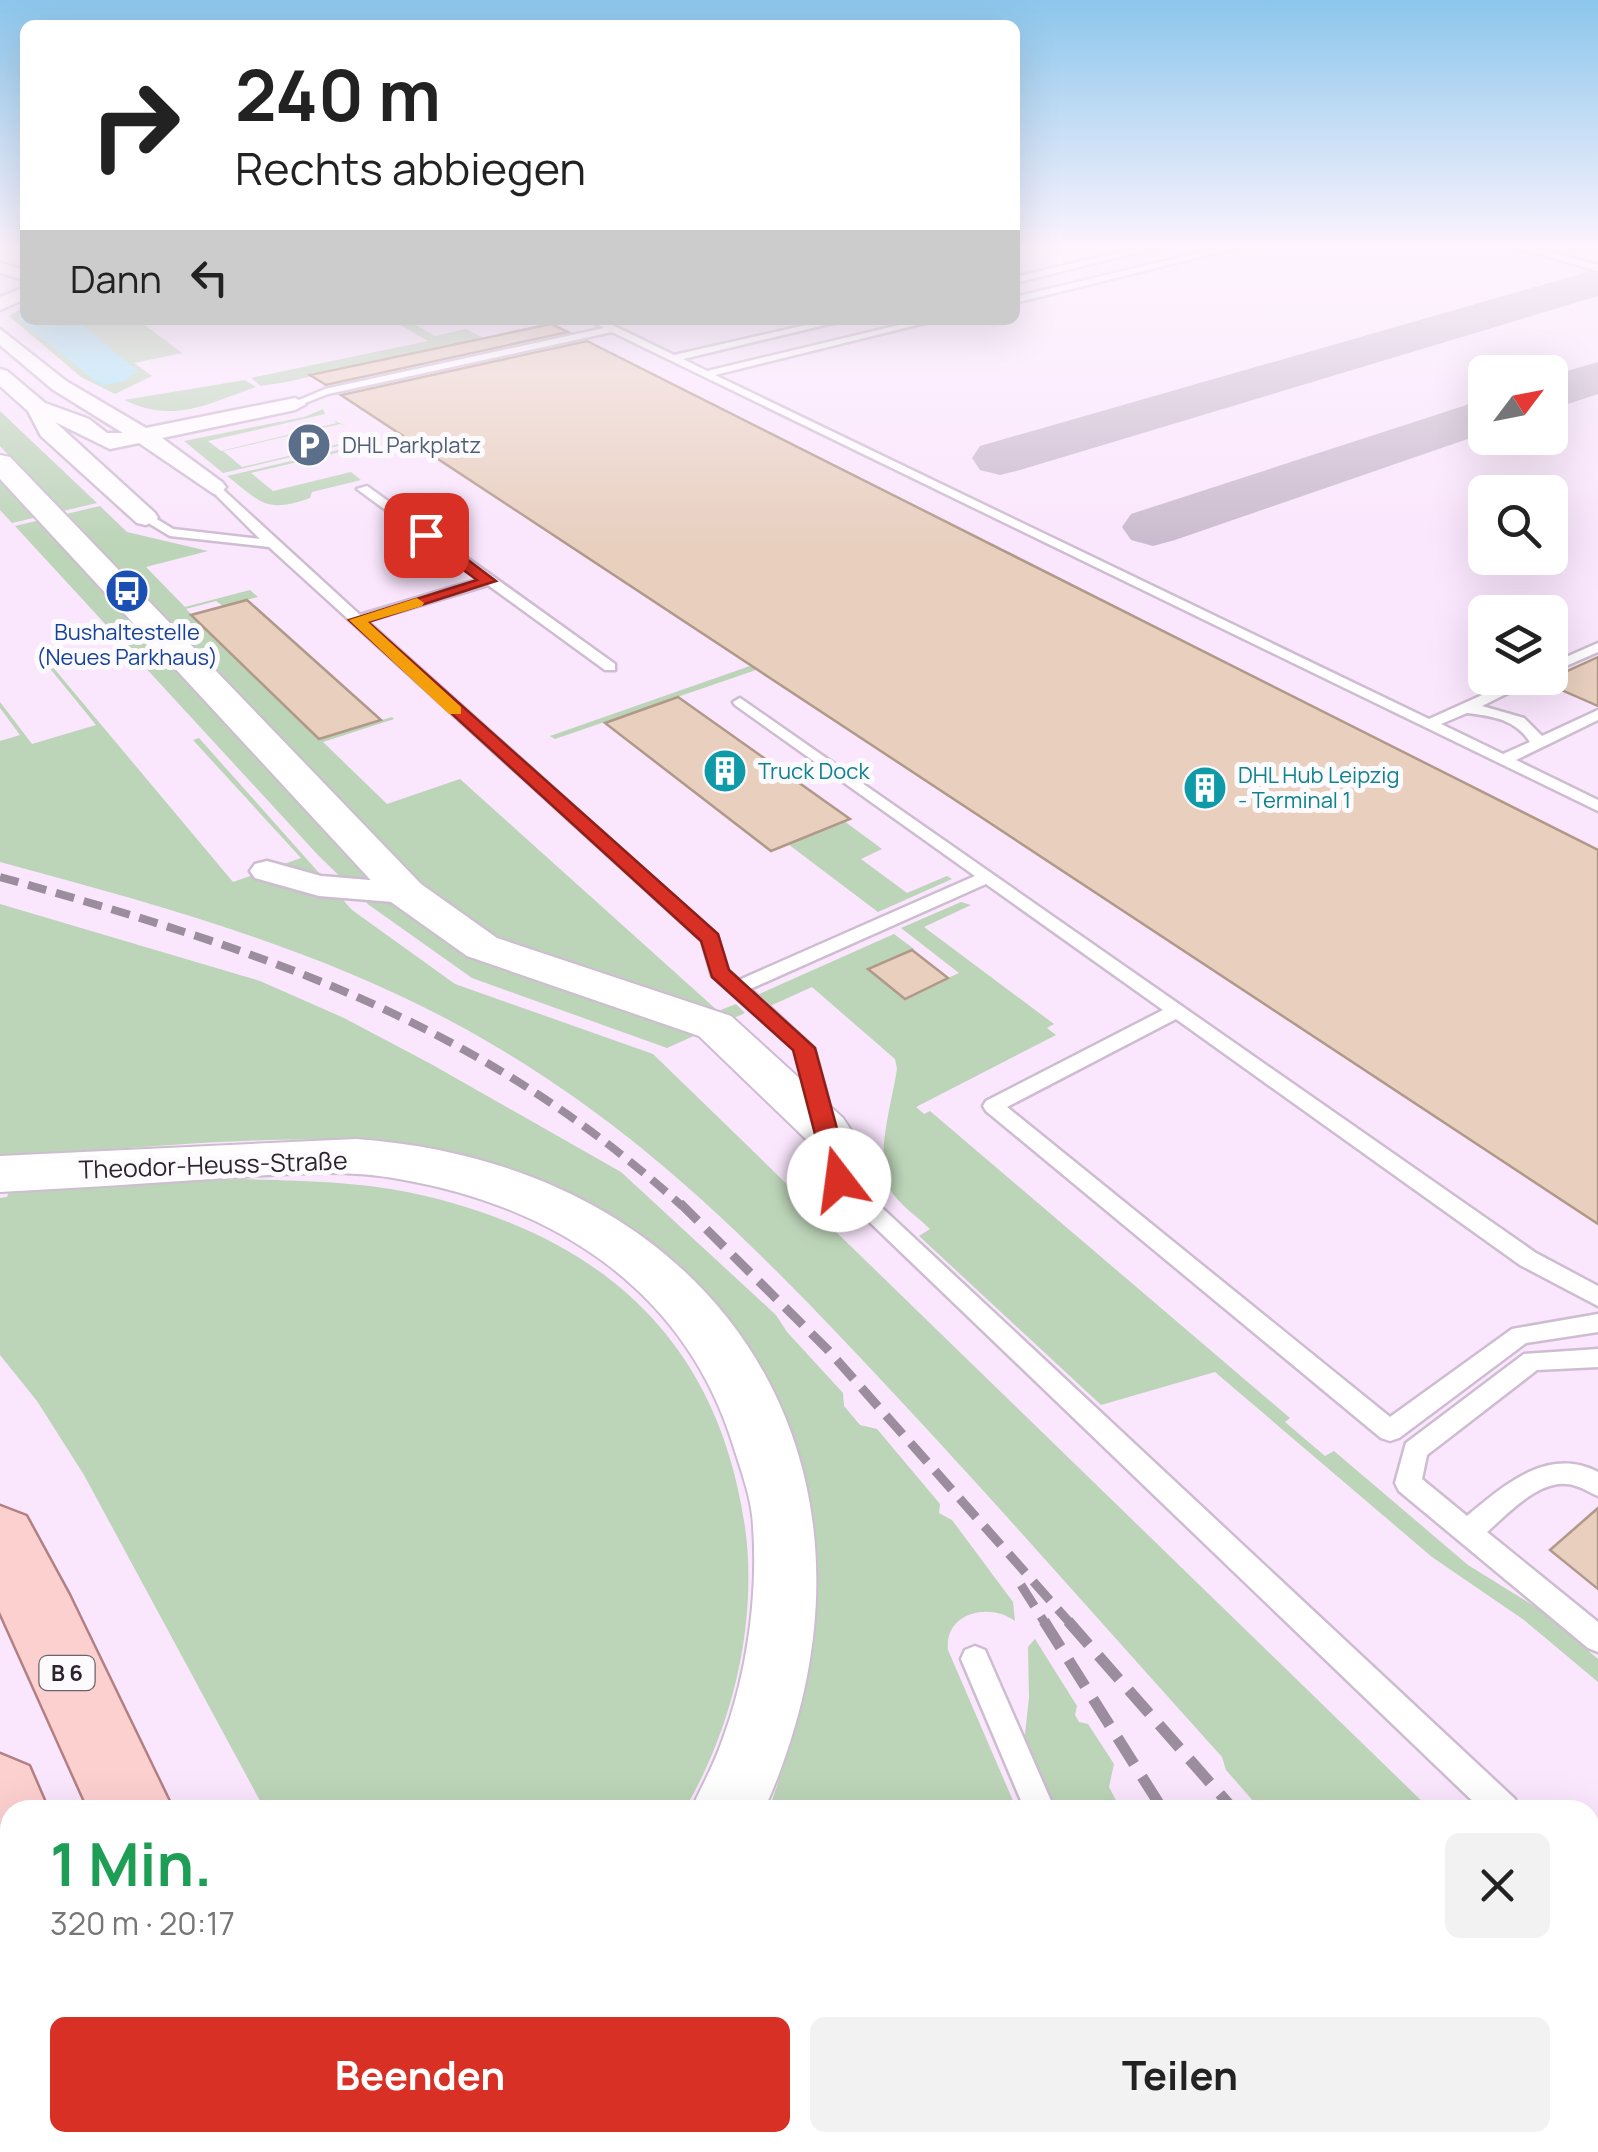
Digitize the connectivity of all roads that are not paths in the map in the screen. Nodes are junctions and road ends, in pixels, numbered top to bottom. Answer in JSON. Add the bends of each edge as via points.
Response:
{"nodes":[{"id":1,"x":15,"y":347,"type":"edge"},
{"id":2,"x":533,"y":347,"type":"edge"},
{"id":3,"x":651,"y":347,"type":"edge"},
{"id":4,"x":724,"y":347,"type":"edge"},
{"id":5,"x":815,"y":347,"type":"edge"},
{"id":6,"x":704,"y":352,"type":"junction"},
{"id":7,"x":674,"y":358,"type":"junction"},
{"id":8,"x":736,"y":366,"type":"junction"},
{"id":9,"x":706,"y":374,"type":"junction"},
{"id":10,"x":0,"y":375,"type":"edge"},
{"id":11,"x":295,"y":404,"type":"joint"},
{"id":12,"x":36,"y":408,"type":"junction"},
{"id":13,"x":146,"y":436,"type":"junction"},
{"id":14,"x":178,"y":458,"type":"junction"},
{"id":15,"x":0,"y":463,"type":"edge"},
{"id":16,"x":99,"y":475,"type":"junction"},
{"id":17,"x":214,"y":487,"type":"joint"},
{"id":18,"x":362,"y":489,"type":"dead end"},
{"id":19,"x":146,"y":518,"type":"joint"},
{"id":20,"x":273,"y":544,"type":"junction"},
{"id":21,"x":488,"y":581,"type":"junction"},
{"id":22,"x":357,"y":620,"type":"junction"},
{"id":23,"x":1598,"y":647,"type":"edge"},
{"id":24,"x":1568,"y":661,"type":"edge"},
{"id":25,"x":610,"y":667,"type":"dead end"},
{"id":26,"x":1493,"y":695,"type":"edge"},
{"id":27,"x":740,"y":702,"type":"dead end"},
{"id":28,"x":1464,"y":708,"type":"junction"},
{"id":29,"x":1598,"y":714,"type":"edge"},
{"id":30,"x":1430,"y":724,"type":"junction"},
{"id":31,"x":1538,"y":743,"type":"junction"},
{"id":32,"x":1504,"y":760,"type":"junction"},
{"id":33,"x":1598,"y":806,"type":"edge"},
{"id":34,"x":267,"y":871,"type":"dead end"},
{"id":35,"x":988,"y":877,"type":"junction"},
{"id":36,"x":406,"y":893,"type":"junction"},
{"id":37,"x":737,"y":988,"type":"junction"},
{"id":38,"x":1177,"y":1011,"type":"junction"},
{"id":39,"x":826,"y":1130,"type":"junction"},
{"id":40,"x":0,"y":1174,"type":"edge"},
{"id":41,"x":1598,"y":1297,"type":"edge"},
{"id":42,"x":1598,"y":1323,"type":"edge"},
{"id":43,"x":1598,"y":1358,"type":"edge"},
{"id":44,"x":1598,"y":1485,"type":"edge"},
{"id":45,"x":1466,"y":1534,"type":"junction"},
{"id":46,"x":0,"y":1538,"type":"edge"},
{"id":47,"x":1598,"y":1639,"type":"edge"},
{"id":48,"x":974,"y":1659,"type":"dead end"},
{"id":49,"x":126,"y":1800,"type":"edge"},
{"id":50,"x":732,"y":1800,"type":"edge"},
{"id":51,"x":1036,"y":1800,"type":"edge"},
{"id":52,"x":1493,"y":1800,"type":"edge"}],
"edges":[{"from":1,"to":13,"type":"street","via":[[59,385]]},
{"from":2,"to":11,"type":"lane"},
{"from":3,"to":7,"type":"lane"},
{"from":4,"to":6,"type":"lane"},
{"from":5,"to":8,"type":"lane"},
{"from":6,"to":7,"type":"lane"},
{"from":6,"to":8,"type":"lane","via":[[732,356]]},
{"from":7,"to":9,"type":"lane"},
{"from":8,"to":9,"type":"lane"},
{"from":9,"to":30,"type":"lane"},
{"from":10,"to":12,"type":"street"},
{"from":11,"to":13,"type":"street"},
{"from":12,"to":13,"type":"street","via":[[110,442]]},
{"from":12,"to":16,"type":"street","via":[[48,431]]},
{"from":13,"to":14,"type":"street"},
{"from":14,"to":16,"type":"street"},
{"from":14,"to":17,"type":"street"},
{"from":15,"to":36,"type":"street"},
{"from":16,"to":19,"type":"street"},
{"from":17,"to":20,"type":"lane"},
{"from":18,"to":21,"type":"lane"},
{"from":19,"to":20,"type":"lane","via":[[170,532]]},
{"from":20,"to":22,"type":"lane"},
{"from":21,"to":22,"type":"lane"},
{"from":21,"to":25,"type":"lane"},
{"from":22,"to":37,"type":"lane","via":[[711,938],[719,972]]},
{"from":23,"to":24,"type":"lane"},
{"from":26,"to":28,"type":"lane"},
{"from":27,"to":35,"type":"lane"},
{"from":28,"to":30,"type":"lane"},
{"from":28,"to":31,"type":"lane","via":[[1514,719],[1534,731]]},
{"from":29,"to":31,"type":"lane"},
{"from":30,"to":32,"type":"lane"},
{"from":31,"to":32,"type":"lane"},
{"from":32,"to":33,"type":"lane"},
{"from":34,"to":36,"type":"street","via":[[319,886]]},
{"from":35,"to":37,"type":"lane"},
{"from":35,"to":38,"type":"lane"},
{"from":36,"to":39,"type":"street","via":[[482,947],[715,1026]]},
{"from":37,"to":39,"type":"lane","via":[[804,1048]]},
{"from":38,"to":41,"type":"lane","via":[[1528,1258]]},
{"from":38,"to":42,"type":"lane","via":[[993,1106],[1390,1431],[1520,1335]]},
{"from":39,"to":52,"type":"lane","via":[[839,1180]]},
{"from":40,"to":50,"type":"street","name":"Theodor-Heuss-Straße","via":[[304,1157],[396,1160],[479,1177],[558,1206],[622,1244],[676,1290],[730,1359],[754,1410],[786,1528],[770,1680],[756,1746]]},
{"from":43,"to":45,"type":"lane","via":[[1532,1360],[1415,1450],[1408,1483]]},
{"from":44,"to":45,"type":"lane","via":[[1565,1471],[1542,1474]]},
{"from":45,"to":47,"type":"lane"},
{"from":46,"to":49,"type":"main road","number":"B 6"},
{"from":48,"to":51,"type":"lane"}]}
